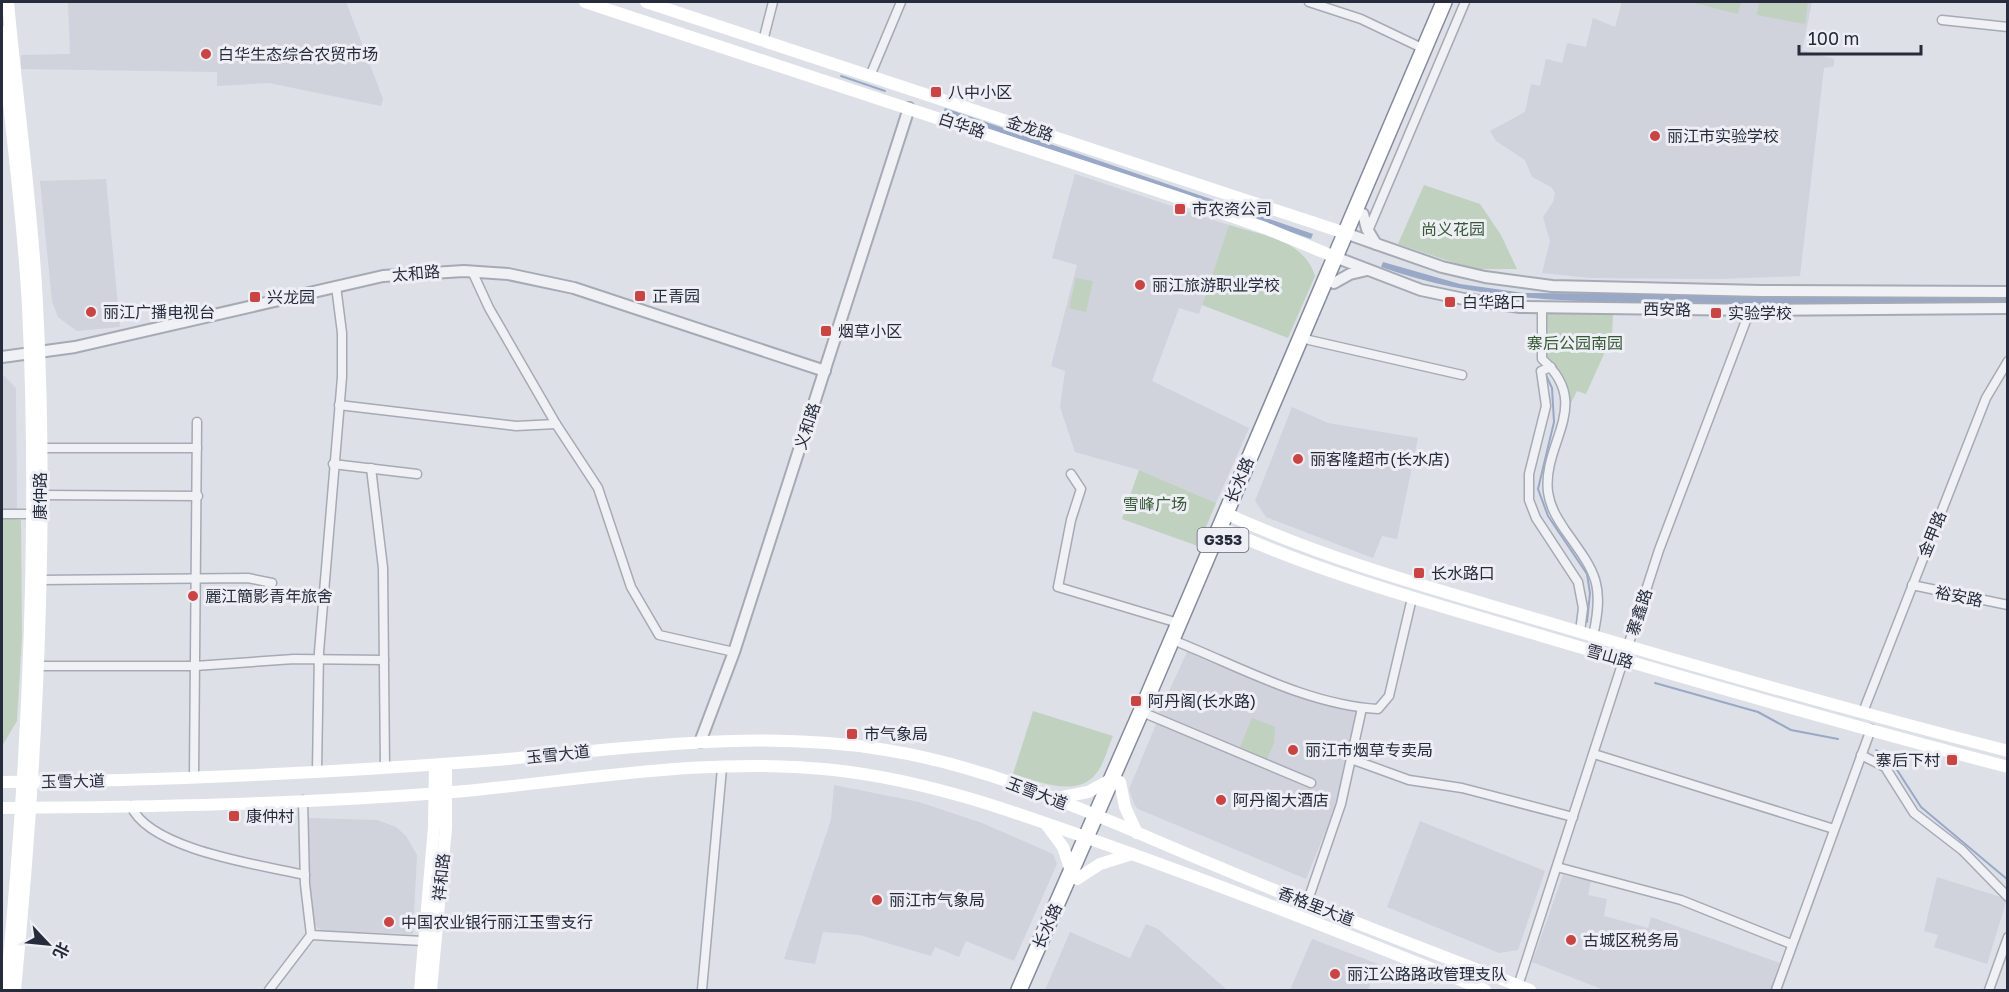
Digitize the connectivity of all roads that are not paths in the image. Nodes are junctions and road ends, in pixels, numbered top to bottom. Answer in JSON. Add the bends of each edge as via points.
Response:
{"nodes":[{"id":1,"x":8,"y":2,"type":"edge"},
{"id":2,"x":585,"y":2,"type":"edge"},
{"id":3,"x":646,"y":2,"type":"edge"},
{"id":4,"x":773,"y":2,"type":"edge"},
{"id":5,"x":901,"y":2,"type":"edge"},
{"id":6,"x":1310,"y":2,"type":"edge"},
{"id":7,"x":1444,"y":2,"type":"edge"},
{"id":8,"x":1454,"y":2,"type":"edge"},
{"id":9,"x":1465,"y":2,"type":"edge"},
{"id":10,"x":1942,"y":20,"type":"dead end"},
{"id":11,"x":2007,"y":27,"type":"edge"},
{"id":12,"x":2,"y":32,"type":"edge"},
{"id":13,"x":763,"y":41,"type":"junction"},
{"id":14,"x":1424,"y":49,"type":"junction"},
{"id":15,"x":870,"y":76,"type":"junction"},
{"id":16,"x":909,"y":108,"type":"junction"},
{"id":17,"x":1356,"y":234,"type":"junction"},
{"id":18,"x":1339,"y":259,"type":"junction"},
{"id":19,"x":1366,"y":270,"type":"junction"},
{"id":20,"x":472,"y":271,"type":"junction"},
{"id":21,"x":1334,"y":283,"type":"junction"},
{"id":22,"x":336,"y":286,"type":"junction"},
{"id":23,"x":2007,"y":292,"type":"edge"},
{"id":24,"x":1542,"y":308,"type":"junction"},
{"id":25,"x":2007,"y":308,"type":"edge"},
{"id":26,"x":1750,"y":310,"type":"junction"},
{"id":27,"x":1309,"y":340,"type":"junction"},
{"id":28,"x":34,"y":354,"type":"junction"},
{"id":29,"x":2,"y":357,"type":"edge"},
{"id":30,"x":2007,"y":361,"type":"edge"},
{"id":31,"x":1551,"y":367,"type":"junction"},
{"id":32,"x":825,"y":371,"type":"junction"},
{"id":33,"x":1462,"y":375,"type":"dead end"},
{"id":34,"x":339,"y":405,"type":"junction"},
{"id":35,"x":197,"y":422,"type":"dead end"},
{"id":36,"x":556,"y":424,"type":"junction"},
{"id":37,"x":40,"y":448,"type":"junction"},
{"id":38,"x":197,"y":448,"type":"junction"},
{"id":39,"x":333,"y":464,"type":"junction"},
{"id":40,"x":371,"y":468,"type":"junction"},
{"id":41,"x":417,"y":474,"type":"dead end"},
{"id":42,"x":1071,"y":474,"type":"dead end"},
{"id":43,"x":40,"y":495,"type":"junction"},
{"id":44,"x":198,"y":496,"type":"junction"},
{"id":45,"x":31,"y":513,"type":"junction"},
{"id":46,"x":2,"y":514,"type":"edge"},
{"id":47,"x":1226,"y":522,"type":"junction"},
{"id":48,"x":196,"y":578,"type":"junction"},
{"id":49,"x":40,"y":580,"type":"junction"},
{"id":50,"x":272,"y":583,"type":"dead end"},
{"id":51,"x":1912,"y":585,"type":"junction"},
{"id":52,"x":1412,"y":598,"type":"junction"},
{"id":53,"x":2007,"y":605,"type":"edge"},
{"id":54,"x":1179,"y":623,"type":"junction"},
{"id":55,"x":1580,"y":632,"type":"junction"},
{"id":56,"x":1593,"y":636,"type":"junction"},
{"id":57,"x":1180,"y":643,"type":"junction"},
{"id":58,"x":1629,"y":646,"type":"junction"},
{"id":59,"x":734,"y":651,"type":"junction"},
{"id":60,"x":319,"y":659,"type":"junction"},
{"id":61,"x":384,"y":660,"type":"junction"},
{"id":62,"x":1624,"y":660,"type":"junction"},
{"id":63,"x":37,"y":666,"type":"junction"},
{"id":64,"x":195,"y":666,"type":"junction"},
{"id":65,"x":1362,"y":708,"type":"junction"},
{"id":66,"x":1863,"y":712,"type":"junction"},
{"id":67,"x":1149,"y":715,"type":"junction"},
{"id":68,"x":1871,"y":729,"type":"junction"},
{"id":69,"x":700,"y":742,"type":"junction"},
{"id":70,"x":2007,"y":752,"type":"edge"},
{"id":71,"x":1594,"y":754,"type":"junction"},
{"id":72,"x":1861,"y":755,"type":"junction"},
{"id":73,"x":1351,"y":759,"type":"junction"},
{"id":74,"x":440,"y":764,"type":"junction"},
{"id":75,"x":2007,"y":766,"type":"edge"},
{"id":76,"x":385,"y":768,"type":"junction"},
{"id":77,"x":722,"y":768,"type":"junction"},
{"id":78,"x":317,"y":771,"type":"junction"},
{"id":79,"x":194,"y":776,"type":"junction"},
{"id":80,"x":1116,"y":780,"type":"junction"},
{"id":81,"x":2,"y":782,"type":"edge"},
{"id":82,"x":25,"y":782,"type":"junction"},
{"id":83,"x":1311,"y":783,"type":"dead end"},
{"id":84,"x":441,"y":792,"type":"junction"},
{"id":85,"x":1055,"y":798,"type":"junction"},
{"id":86,"x":303,"y":801,"type":"junction"},
{"id":87,"x":131,"y":806,"type":"junction"},
{"id":88,"x":2,"y":808,"type":"edge"},
{"id":89,"x":24,"y":808,"type":"junction"},
{"id":90,"x":1100,"y":817,"type":"junction"},
{"id":91,"x":1573,"y":818,"type":"junction"},
{"id":92,"x":1045,"y":823,"type":"junction"},
{"id":93,"x":1834,"y":829,"type":"junction"},
{"id":94,"x":1137,"y":833,"type":"junction"},
{"id":95,"x":1090,"y":839,"type":"junction"},
{"id":96,"x":1132,"y":854,"type":"junction"},
{"id":97,"x":1557,"y":867,"type":"junction"},
{"id":98,"x":305,"y":874,"type":"junction"},
{"id":99,"x":1074,"y":875,"type":"junction"},
{"id":100,"x":2007,"y":897,"type":"edge"},
{"id":101,"x":1307,"y":903,"type":"junction"},
{"id":102,"x":7,"y":920,"type":"edge"},
{"id":103,"x":311,"y":935,"type":"junction"},
{"id":104,"x":2007,"y":937,"type":"edge"},
{"id":105,"x":423,"y":941,"type":"junction"},
{"id":106,"x":1791,"y":944,"type":"junction"},
{"id":107,"x":1524,"y":988,"type":"edge"},
{"id":108,"x":6,"y":990,"type":"edge"},
{"id":109,"x":15,"y":990,"type":"edge"},
{"id":110,"x":269,"y":990,"type":"edge"},
{"id":111,"x":420,"y":990,"type":"edge"},
{"id":112,"x":431,"y":990,"type":"edge"},
{"id":113,"x":702,"y":990,"type":"edge"},
{"id":114,"x":1019,"y":990,"type":"edge"},
{"id":115,"x":1029,"y":990,"type":"edge"},
{"id":116,"x":1485,"y":990,"type":"edge"},
{"id":117,"x":1776,"y":990,"type":"edge"},
{"id":118,"x":1989,"y":990,"type":"edge"}],
"edges":[{"from":1,"to":28,"type":"main road","name":"康仲路","via":[[33,256]]},
{"from":2,"to":16,"type":"main road","name":"白华路"},
{"from":3,"to":13,"type":"main road","name":"金龙路"},
{"from":4,"to":13,"type":"street"},
{"from":5,"to":15,"type":"street"},
{"from":6,"to":14,"type":"street","via":[[1361,19]]},
{"from":7,"to":14,"type":"highway","name":"长水路","number":"G353"},
{"from":8,"to":17,"type":"highway","name":"长水路","number":"G353"},
{"from":9,"to":17,"type":"street"},
{"from":10,"to":11,"type":"street"},
{"from":12,"to":28,"type":"main road","name":"康仲路"},
{"from":13,"to":15,"type":"main road","name":"金龙路"},
{"from":14,"to":17,"type":"highway","name":"长水路","number":"G353"},
{"from":15,"to":17,"type":"main road","name":"金龙路"},
{"from":16,"to":18,"type":"main road","name":"白华路","via":[[1265,228]]},
{"from":16,"to":32,"type":"street","name":"义和路"},
{"from":17,"to":18,"type":"highway","name":"长水路","number":"G353"},
{"from":17,"to":23,"type":"street","name":"西安路","via":[[1442,267],[1552,286]]},
{"from":18,"to":19,"type":"street","name":"西安路"},
{"from":18,"to":21,"type":"highway","name":"长水路","number":"G353"},
{"from":18,"to":47,"type":"highway","name":"长水路","number":"G353"},
{"from":19,"to":21,"type":"street"},
{"from":19,"to":24,"type":"street","name":"西安路","via":[[1450,297]]},
{"from":20,"to":22,"type":"street","name":"太和路","via":[[404,273]]},
{"from":20,"to":32,"type":"street","name":"太和路","via":[[574,288]]},
{"from":20,"to":36,"type":"street"},
{"from":21,"to":27,"type":"highway","name":"长水路","number":"G353"},
{"from":22,"to":28,"type":"street","name":"太和路"},
{"from":22,"to":34,"type":"street","via":[[342,345]]},
{"from":24,"to":26,"type":"street","name":"西安路"},
{"from":24,"to":31,"type":"street","via":[[1542,359]]},
{"from":25,"to":26,"type":"street","name":"西安路"},
{"from":26,"to":58,"type":"street","name":"寨鑫路","via":[[1659,550]]},
{"from":27,"to":33,"type":"street"},
{"from":27,"to":47,"type":"highway","name":"长水路","number":"G353"},
{"from":28,"to":29,"type":"street","name":"太和路"},
{"from":28,"to":37,"type":"main road","name":"康仲路"},
{"from":28,"to":45,"type":"main road","name":"康仲路"},
{"from":30,"to":51,"type":"street","name":"金甲路","via":[[1986,398]]},
{"from":31,"to":55,"type":"street","via":[[1541,370],[1546,406],[1529,474],[1529,500],[1536,518],[1578,582],[1583,608]]},
{"from":31,"to":56,"type":"street","via":[[1564,389],[1565,412],[1548,482],[1549,498],[1557,518],[1595,575],[1598,606]]},
{"from":32,"to":59,"type":"street","name":"义和路"},
{"from":34,"to":36,"type":"street","via":[[516,426]]},
{"from":34,"to":39,"type":"street"},
{"from":35,"to":38,"type":"street"},
{"from":36,"to":59,"type":"street","via":[[598,488],[631,587],[659,635]]},
{"from":37,"to":38,"type":"street"},
{"from":37,"to":43,"type":"main road","name":"康仲路"},
{"from":38,"to":44,"type":"street"},
{"from":39,"to":40,"type":"street"},
{"from":39,"to":60,"type":"street"},
{"from":40,"to":41,"type":"street"},
{"from":40,"to":61,"type":"street","via":[[382,557]]},
{"from":42,"to":54,"type":"street","via":[[1081,489],[1058,587]]},
{"from":43,"to":44,"type":"street"},
{"from":43,"to":49,"type":"main road","name":"康仲路"},
{"from":44,"to":48,"type":"street"},
{"from":45,"to":46,"type":"street"},
{"from":45,"to":82,"type":"main road","name":"康仲路"},
{"from":47,"to":52,"type":"main road","name":"雪山路","via":[[1312,565]]},
{"from":47,"to":54,"type":"highway","name":"长水路","number":"G353"},
{"from":47,"to":55,"type":"main road","name":"雪山路"},
{"from":47,"to":57,"type":"highway","name":"长水路","number":"G353"},
{"from":48,"to":49,"type":"street"},
{"from":48,"to":50,"type":"street","via":[[248,578]]},
{"from":48,"to":64,"type":"street"},
{"from":49,"to":63,"type":"main road","name":"康仲路"},
{"from":51,"to":53,"type":"street","name":"裕安路"},
{"from":51,"to":66,"type":"street","name":"金甲路"},
{"from":52,"to":62,"type":"main road","name":"雪山路"},
{"from":52,"to":65,"type":"street","via":[[1388,700],[1378,709]]},
{"from":54,"to":80,"type":"highway","name":"长水路","number":"G353"},
{"from":55,"to":56,"type":"main road","name":"雪山路"},
{"from":56,"to":58,"type":"main road","name":"雪山路"},
{"from":57,"to":65,"type":"street","via":[[1292,688]]},
{"from":57,"to":67,"type":"highway","name":"长水路","number":"G353"},
{"from":58,"to":62,"type":"street","name":"寨鑫路"},
{"from":58,"to":66,"type":"main road","name":"雪山路"},
{"from":59,"to":69,"type":"street","name":"义和路"},
{"from":60,"to":61,"type":"street"},
{"from":60,"to":64,"type":"street"},
{"from":60,"to":78,"type":"street"},
{"from":61,"to":76,"type":"street"},
{"from":62,"to":68,"type":"main road","name":"雪山路"},
{"from":62,"to":71,"type":"street","name":"寨鑫路"},
{"from":63,"to":64,"type":"street"},
{"from":63,"to":82,"type":"main road","name":"康仲路"},
{"from":64,"to":79,"type":"street"},
{"from":65,"to":73,"type":"street"},
{"from":66,"to":70,"type":"main road","name":"雪山路"},
{"from":67,"to":80,"type":"highway","name":"长水路","number":"G353"},
{"from":67,"to":83,"type":"street"},
{"from":68,"to":72,"type":"street"},
{"from":68,"to":75,"type":"main road","name":"雪山路"},
{"from":69,"to":74,"type":"main road","name":"玉雪大道"},
{"from":69,"to":85,"type":"main road","name":"玉雪大道","via":[[785,739],[884,749],[966,768]]},
{"from":71,"to":91,"type":"street","name":"寨鑫路"},
{"from":71,"to":93,"type":"street"},
{"from":72,"to":93,"type":"street"},
{"from":72,"to":100,"type":"street","via":[[1885,768],[1907,806],[1962,850]]},
{"from":73,"to":91,"type":"street","via":[[1409,780],[1462,788]]},
{"from":73,"to":101,"type":"street","via":[[1341,804]]},
{"from":74,"to":76,"type":"main road","name":"玉雪大道"},
{"from":74,"to":84,"type":"main road","name":"祥和路"},
{"from":76,"to":78,"type":"main road","name":"玉雪大道"},
{"from":77,"to":84,"type":"main road","name":"玉雪大道"},
{"from":77,"to":92,"type":"main road","name":"玉雪大道","via":[[784,766],[879,776],[958,794]]},
{"from":77,"to":113,"type":"street"},
{"from":78,"to":79,"type":"main road","name":"玉雪大道"},
{"from":79,"to":82,"type":"main road","name":"玉雪大道"},
{"from":80,"to":85,"type":"main road","via":[[1088,792]]},
{"from":80,"to":90,"type":"highway","name":"长水路","number":"G353"},
{"from":80,"to":94,"type":"main road"},
{"from":81,"to":82,"type":"main road","name":"玉雪大道"},
{"from":82,"to":89,"type":"main road","name":"康仲路"},
{"from":84,"to":86,"type":"main road","name":"玉雪大道"},
{"from":84,"to":105,"type":"main road","name":"祥和路"},
{"from":84,"to":112,"type":"main road","name":"祥和路"},
{"from":85,"to":90,"type":"main road","name":"玉雪大道"},
{"from":86,"to":87,"type":"main road","name":"玉雪大道"},
{"from":86,"to":98,"type":"street"},
{"from":87,"to":89,"type":"main road","name":"玉雪大道"},
{"from":87,"to":98,"type":"street","via":[[146,826],[196,852]]},
{"from":88,"to":89,"type":"main road","name":"玉雪大道"},
{"from":89,"to":102,"type":"main road","name":"康仲路"},
{"from":89,"to":109,"type":"main road","name":"康仲路"},
{"from":90,"to":94,"type":"main road","name":"香格里大道"},
{"from":90,"to":95,"type":"highway","name":"长水路","number":"G353"},
{"from":91,"to":97,"type":"street","name":"寨鑫路"},
{"from":92,"to":95,"type":"main road","name":"玉雪大道"},
{"from":92,"to":99,"type":"main road","via":[[1063,847]]},
{"from":93,"to":106,"type":"street"},
{"from":94,"to":101,"type":"main road","name":"香格里大道"},
{"from":95,"to":96,"type":"main road","name":"香格里大道"},
{"from":95,"to":99,"type":"highway","name":"长水路","number":"G353"},
{"from":96,"to":99,"type":"main road"},
{"from":96,"to":116,"type":"main road","name":"香格里大道"},
{"from":97,"to":106,"type":"street","via":[[1682,900]]},
{"from":97,"to":107,"type":"street","name":"寨鑫路"},
{"from":98,"to":103,"type":"street"},
{"from":99,"to":114,"type":"highway","name":"长水路","number":"G353"},
{"from":99,"to":115,"type":"highway","name":"长水路","number":"G353"},
{"from":101,"to":107,"type":"main road","name":"香格里大道"},
{"from":102,"to":108,"type":"main road","name":"康仲路"},
{"from":103,"to":105,"type":"street"},
{"from":103,"to":110,"type":"street"},
{"from":104,"to":118,"type":"street"},
{"from":105,"to":111,"type":"main road","name":"祥和路"},
{"from":106,"to":117,"type":"street"}]}
